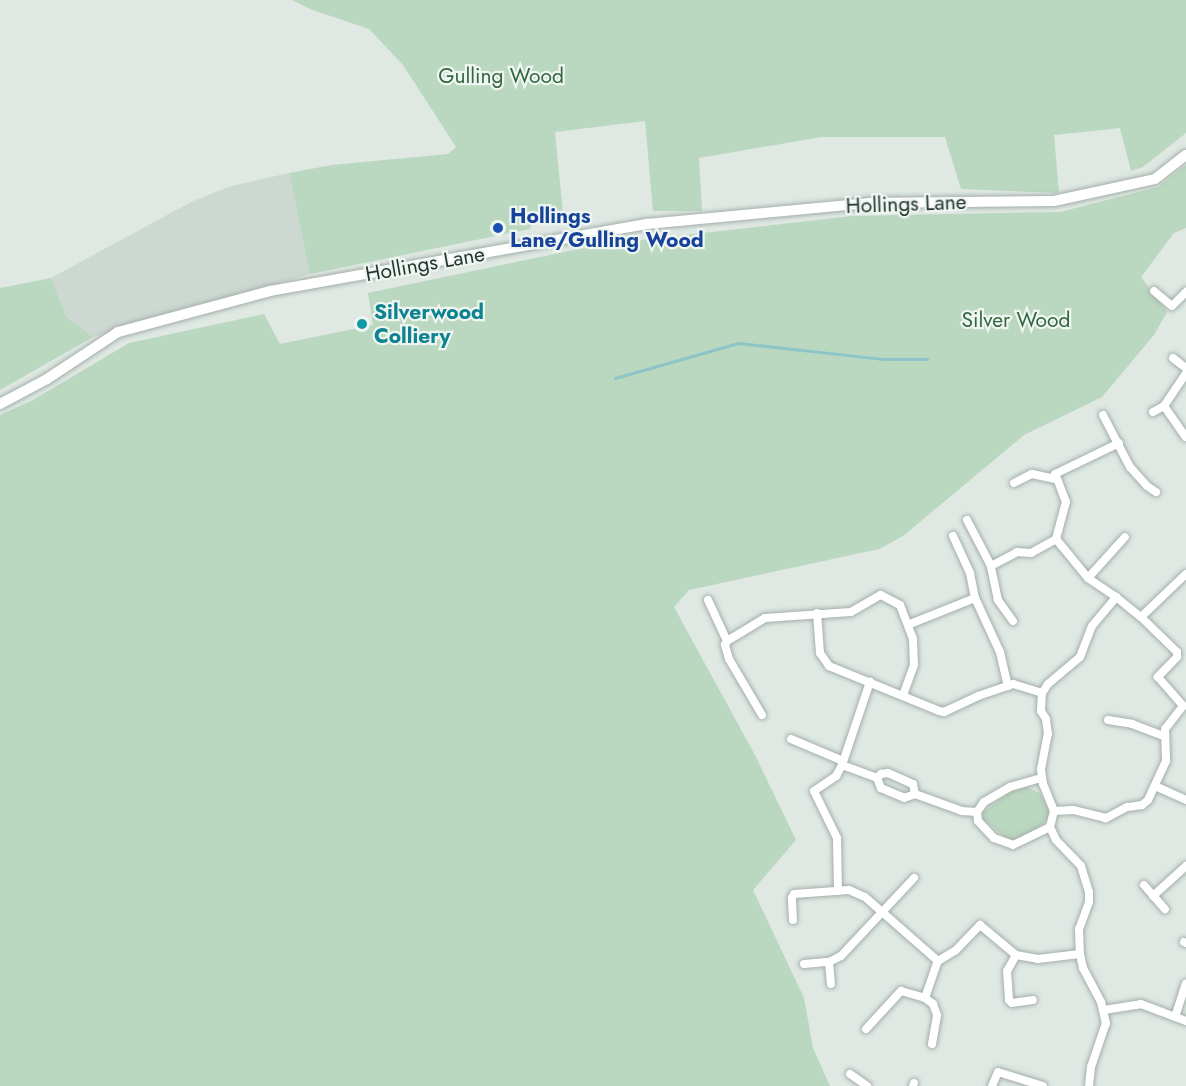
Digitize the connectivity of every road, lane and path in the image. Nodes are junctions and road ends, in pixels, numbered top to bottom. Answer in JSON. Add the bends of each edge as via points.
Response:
{"nodes":[{"id":1,"x":1186,"y":155,"type":"edge"},
{"id":2,"x":1154,"y":291,"type":"dead end"},
{"id":3,"x":1186,"y":292,"type":"edge"},
{"id":4,"x":1173,"y":358,"type":"dead end"},
{"id":5,"x":1186,"y":368,"type":"edge"},
{"id":6,"x":1186,"y":372,"type":"edge"},
{"id":7,"x":0,"y":404,"type":"edge"},
{"id":8,"x":1164,"y":406,"type":"junction"},
{"id":9,"x":1153,"y":412,"type":"dead end"},
{"id":10,"x":1103,"y":415,"type":"dead end"},
{"id":11,"x":1186,"y":436,"type":"edge"},
{"id":12,"x":1119,"y":443,"type":"junction"},
{"id":13,"x":1055,"y":479,"type":"junction"},
{"id":14,"x":1014,"y":483,"type":"dead end"},
{"id":15,"x":1156,"y":492,"type":"dead end"},
{"id":16,"x":967,"y":520,"type":"dead end"},
{"id":17,"x":953,"y":536,"type":"dead end"},
{"id":18,"x":1125,"y":537,"type":"dead end"},
{"id":19,"x":1056,"y":539,"type":"junction"},
{"id":20,"x":991,"y":566,"type":"junction"},
{"id":21,"x":1186,"y":574,"type":"edge"},
{"id":22,"x":1088,"y":578,"type":"junction"},
{"id":23,"x":1116,"y":597,"type":"junction"},
{"id":24,"x":975,"y":598,"type":"junction"},
{"id":25,"x":708,"y":600,"type":"dead end"},
{"id":26,"x":817,"y":613,"type":"junction"},
{"id":27,"x":1141,"y":616,"type":"junction"},
{"id":28,"x":1012,"y":621,"type":"dead end"},
{"id":29,"x":910,"y":624,"type":"junction"},
{"id":30,"x":727,"y":640,"type":"junction"},
{"id":31,"x":870,"y":682,"type":"junction"},
{"id":32,"x":1008,"y":686,"type":"junction"},
{"id":33,"x":1042,"y":693,"type":"junction"},
{"id":34,"x":903,"y":695,"type":"junction"},
{"id":35,"x":1185,"y":707,"type":"edge"},
{"id":36,"x":762,"y":715,"type":"dead end"},
{"id":37,"x":1108,"y":720,"type":"dead end"},
{"id":38,"x":1163,"y":736,"type":"junction"},
{"id":39,"x":791,"y":739,"type":"dead end"},
{"id":40,"x":842,"y":763,"type":"junction"},
{"id":41,"x":877,"y":778,"type":"junction"},
{"id":42,"x":1041,"y":778,"type":"junction"},
{"id":43,"x":1155,"y":786,"type":"junction"},
{"id":44,"x":915,"y":794,"type":"junction"},
{"id":45,"x":1186,"y":800,"type":"edge"},
{"id":46,"x":1054,"y":811,"type":"junction"},
{"id":47,"x":977,"y":812,"type":"junction"},
{"id":48,"x":1050,"y":827,"type":"junction"},
{"id":49,"x":1185,"y":863,"type":"edge"},
{"id":50,"x":914,"y":878,"type":"dead end"},
{"id":51,"x":1144,"y":885,"type":"dead end"},
{"id":52,"x":838,"y":891,"type":"junction"},
{"id":53,"x":1153,"y":896,"type":"junction"},
{"id":54,"x":1165,"y":909,"type":"dead end"},
{"id":55,"x":884,"y":912,"type":"junction"},
{"id":56,"x":793,"y":920,"type":"dead end"},
{"id":57,"x":1080,"y":954,"type":"junction"},
{"id":58,"x":1016,"y":955,"type":"junction"},
{"id":59,"x":938,"y":961,"type":"junction"},
{"id":60,"x":829,"y":962,"type":"junction"},
{"id":61,"x":804,"y":964,"type":"dead end"},
{"id":62,"x":831,"y":984,"type":"dead end"},
{"id":63,"x":1186,"y":984,"type":"edge"},
{"id":64,"x":925,"y":998,"type":"junction"},
{"id":65,"x":1034,"y":1000,"type":"dead end"},
{"id":66,"x":1104,"y":1010,"type":"junction"},
{"id":67,"x":1175,"y":1017,"type":"junction"},
{"id":68,"x":1185,"y":1021,"type":"edge"},
{"id":69,"x":866,"y":1029,"type":"dead end"},
{"id":70,"x":932,"y":1044,"type":"dead end"},
{"id":71,"x":850,"y":1074,"type":"dead end"},
{"id":72,"x":867,"y":1086,"type":"edge"},
{"id":73,"x":992,"y":1086,"type":"edge"},
{"id":74,"x":1043,"y":1086,"type":"edge"},
{"id":75,"x":1089,"y":1086,"type":"edge"}],
"edges":[{"from":1,"to":7,"type":"street","name":"Hollings Lane","via":[[1155,180],[1054,201],[868,203],[647,224],[270,291],[118,332],[47,379]]},
{"from":2,"to":3,"type":"street","via":[[1172,306]]},
{"from":4,"to":5,"type":"street"},
{"from":6,"to":8,"type":"street"},
{"from":8,"to":9,"type":"street"},
{"from":8,"to":11,"type":"street"},
{"from":10,"to":12,"type":"street"},
{"from":12,"to":13,"type":"street","via":[[1058,471]]},
{"from":12,"to":15,"type":"street","via":[[1130,467]]},
{"from":13,"to":14,"type":"street","via":[[1032,474]]},
{"from":13,"to":19,"type":"street","via":[[1066,502]]},
{"from":16,"to":20,"type":"street"},
{"from":17,"to":24,"type":"street","via":[[970,573]]},
{"from":18,"to":22,"type":"street"},
{"from":19,"to":20,"type":"street","via":[[1031,553],[1017,552]]},
{"from":19,"to":22,"type":"street"},
{"from":20,"to":28,"type":"street","via":[[998,600]]},
{"from":21,"to":27,"type":"street"},
{"from":22,"to":23,"type":"street"},
{"from":23,"to":27,"type":"street"},
{"from":23,"to":33,"type":"street","via":[[1092,626],[1080,657]]},
{"from":24,"to":29,"type":"street"},
{"from":24,"to":32,"type":"street","via":[[1000,652]]},
{"from":25,"to":30,"type":"street"},
{"from":26,"to":29,"type":"street","via":[[851,612],[881,595],[897,601]]},
{"from":26,"to":30,"type":"street","via":[[765,618]]},
{"from":26,"to":31,"type":"street","via":[[824,660],[829,666]]},
{"from":27,"to":35,"type":"street","via":[[1177,652],[1158,677]]},
{"from":29,"to":34,"type":"street","via":[[914,665]]},
{"from":30,"to":36,"type":"street","via":[[729,658]]},
{"from":31,"to":34,"type":"street"},
{"from":31,"to":40,"type":"street"},
{"from":32,"to":33,"type":"street","via":[[1016,684]]},
{"from":32,"to":34,"type":"street","via":[[944,712]]},
{"from":33,"to":42,"type":"street","via":[[1041,711],[1048,734]]},
{"from":35,"to":38,"type":"street","via":[[1169,722]]},
{"from":37,"to":38,"type":"street"},
{"from":38,"to":43,"type":"street","via":[[1166,761]]},
{"from":39,"to":40,"type":"street"},
{"from":40,"to":41,"type":"street"},
{"from":40,"to":52,"type":"street","via":[[836,776],[816,788],[814,794],[837,838]]},
{"from":41,"to":44,"type":"street","via":[[881,788],[904,798]]},
{"from":41,"to":44,"type":"street","via":[[888,773],[913,784]]},
{"from":42,"to":46,"type":"street"},
{"from":42,"to":47,"type":"street","via":[[1010,787],[984,802]]},
{"from":43,"to":45,"type":"street"},
{"from":43,"to":46,"type":"street","via":[[1142,805],[1127,807],[1106,818]]},
{"from":44,"to":47,"type":"street","via":[[962,811]]},
{"from":46,"to":48,"type":"street"},
{"from":47,"to":48,"type":"street","via":[[978,821],[1004,843],[1021,843]]},
{"from":48,"to":57,"type":"street","via":[[1087,878],[1089,902],[1079,930]]},
{"from":49,"to":53,"type":"street"},
{"from":50,"to":55,"type":"street"},
{"from":51,"to":53,"type":"street"},
{"from":52,"to":55,"type":"street","via":[[858,892]]},
{"from":52,"to":56,"type":"street","via":[[794,894]]},
{"from":53,"to":54,"type":"street"},
{"from":55,"to":59,"type":"street"},
{"from":55,"to":60,"type":"street","via":[[841,956]]},
{"from":57,"to":58,"type":"street","via":[[1038,959]]},
{"from":57,"to":66,"type":"street"},
{"from":58,"to":59,"type":"street","via":[[980,925],[956,950]]},
{"from":58,"to":65,"type":"street","via":[[1007,971],[1009,1000]]},
{"from":59,"to":64,"type":"street"},
{"from":60,"to":61,"type":"street"},
{"from":60,"to":62,"type":"street"},
{"from":63,"to":67,"type":"street"},
{"from":64,"to":69,"type":"street","via":[[901,991]]},
{"from":64,"to":70,"type":"street","via":[[933,1004],[937,1015]]},
{"from":66,"to":67,"type":"street","via":[[1141,1004]]},
{"from":66,"to":75,"type":"street","via":[[1105,1032],[1091,1067]]},
{"from":67,"to":68,"type":"street"},
{"from":71,"to":72,"type":"street"},
{"from":73,"to":74,"type":"street","via":[[998,1072]]}]}
